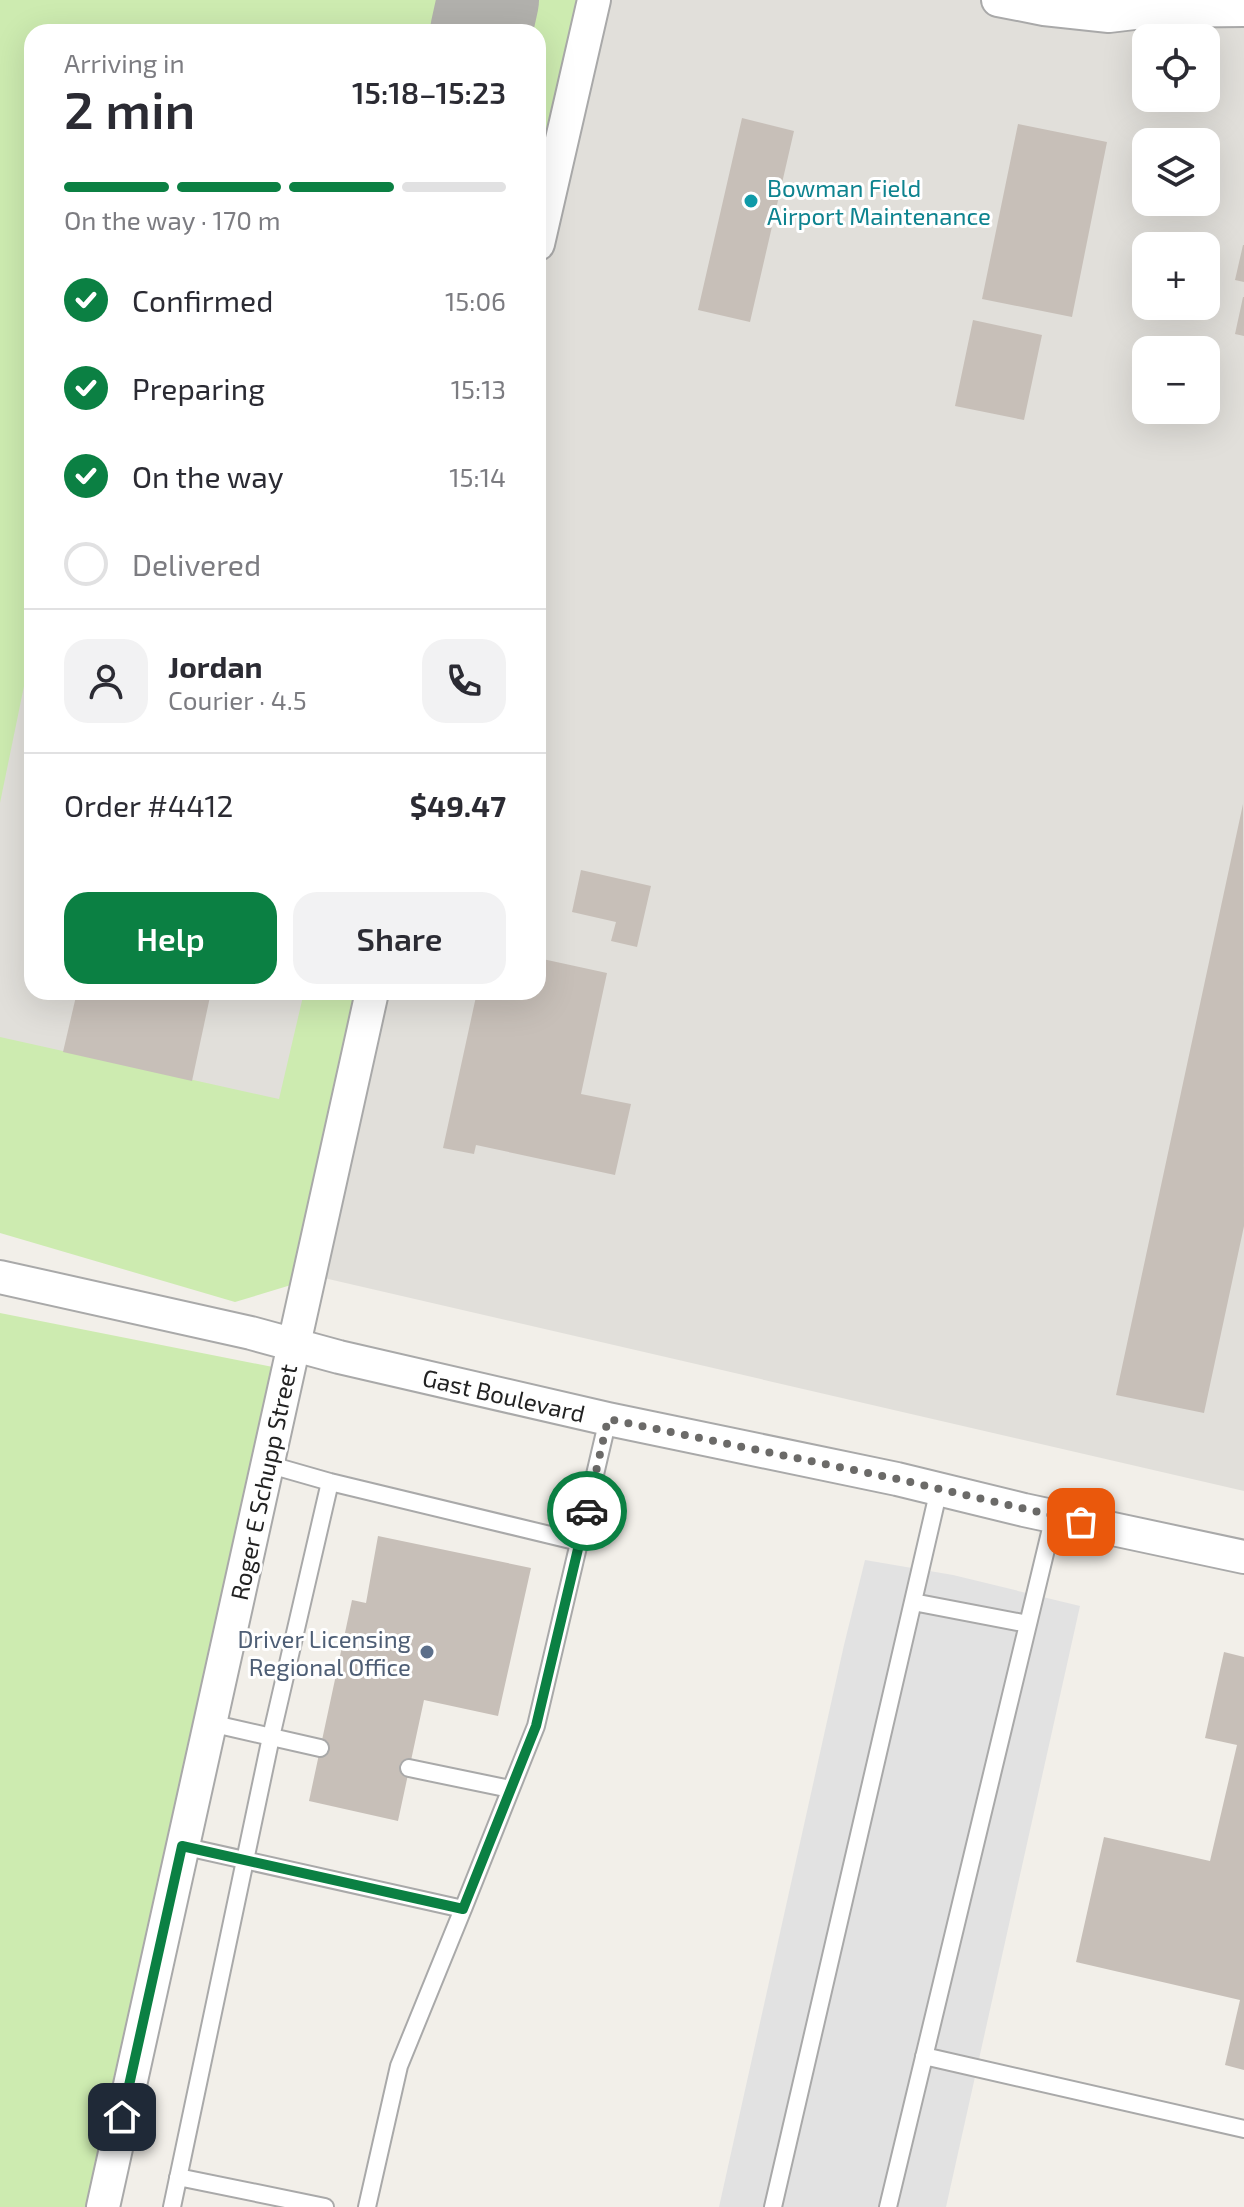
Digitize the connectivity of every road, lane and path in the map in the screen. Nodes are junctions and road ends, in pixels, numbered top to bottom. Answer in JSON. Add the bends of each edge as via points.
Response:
{"nodes":[{"id":1,"x":594,"y":0,"type":"edge"},
{"id":2,"x":998,"y":0,"type":"edge"},
{"id":3,"x":1244,"y":10,"type":"edge"},
{"id":4,"x":546,"y":209,"type":"edge"},
{"id":5,"x":370,"y":1000,"type":"edge"},
{"id":6,"x":0,"y":1277,"type":"edge"},
{"id":7,"x":294,"y":1344,"type":"junction"},
{"id":8,"x":608,"y":1419,"type":"junction"},
{"id":9,"x":267,"y":1464,"type":"junction"},
{"id":10,"x":330,"y":1482,"type":"junction"},
{"id":11,"x":939,"y":1489,"type":"junction"},
{"id":12,"x":1054,"y":1516,"type":"junction"},
{"id":13,"x":579,"y":1542,"type":"junction"},
{"id":14,"x":1244,"y":1557,"type":"edge"},
{"id":15,"x":913,"y":1602,"type":"junction"},
{"id":16,"x":1028,"y":1624,"type":"junction"},
{"id":17,"x":210,"y":1723,"type":"junction"},
{"id":18,"x":271,"y":1737,"type":"junction"},
{"id":19,"x":320,"y":1748,"type":"dead end"},
{"id":20,"x":409,"y":1768,"type":"dead end"},
{"id":21,"x":510,"y":1789,"type":"junction"},
{"id":22,"x":182,"y":1846,"type":"junction"},
{"id":23,"x":245,"y":1861,"type":"junction"},
{"id":24,"x":463,"y":1909,"type":"junction"},
{"id":25,"x":924,"y":2056,"type":"junction"},
{"id":26,"x":1244,"y":2129,"type":"edge"},
{"id":27,"x":178,"y":2177,"type":"junction"},
{"id":28,"x":103,"y":2207,"type":"edge"},
{"id":29,"x":172,"y":2207,"type":"edge"},
{"id":30,"x":325,"y":2207,"type":"edge"},
{"id":31,"x":367,"y":2207,"type":"edge"},
{"id":32,"x":773,"y":2207,"type":"edge"},
{"id":33,"x":888,"y":2207,"type":"edge"}],
"edges":[{"from":1,"to":4,"type":"street"},
{"from":2,"to":3,"type":"street","via":[[1109,16]]},
{"from":5,"to":7,"type":"street","name":"Roger E Schupp Street"},
{"from":6,"to":7,"type":"street","name":"Gast Boulevard"},
{"from":7,"to":8,"type":"street","name":"Gast Boulevard"},
{"from":7,"to":9,"type":"street","name":"Roger E Schupp Street"},
{"from":8,"to":11,"type":"street","name":"Gast Boulevard"},
{"from":8,"to":13,"type":"lane"},
{"from":9,"to":10,"type":"lane"},
{"from":9,"to":17,"type":"street","name":"Roger E Schupp Street"},
{"from":10,"to":13,"type":"lane"},
{"from":10,"to":18,"type":"lane"},
{"from":11,"to":12,"type":"street","name":"Gast Boulevard"},
{"from":11,"to":15,"type":"lane"},
{"from":12,"to":14,"type":"street","name":"Gast Boulevard"},
{"from":12,"to":16,"type":"lane"},
{"from":13,"to":21,"type":"lane","via":[[536,1726]]},
{"from":15,"to":16,"type":"lane"},
{"from":15,"to":32,"type":"lane"},
{"from":16,"to":25,"type":"lane"},
{"from":17,"to":18,"type":"lane"},
{"from":17,"to":22,"type":"street","name":"Roger E Schupp Street"},
{"from":18,"to":19,"type":"lane"},
{"from":18,"to":23,"type":"lane"},
{"from":20,"to":21,"type":"lane"},
{"from":21,"to":24,"type":"lane"},
{"from":22,"to":23,"type":"lane"},
{"from":22,"to":28,"type":"street","name":"Roger E Schupp Street"},
{"from":23,"to":24,"type":"lane"},
{"from":23,"to":27,"type":"lane"},
{"from":24,"to":31,"type":"lane","via":[[399,2066]]},
{"from":25,"to":26,"type":"lane"},
{"from":25,"to":33,"type":"lane"},
{"from":27,"to":29,"type":"lane"},
{"from":27,"to":30,"type":"lane"}]}
